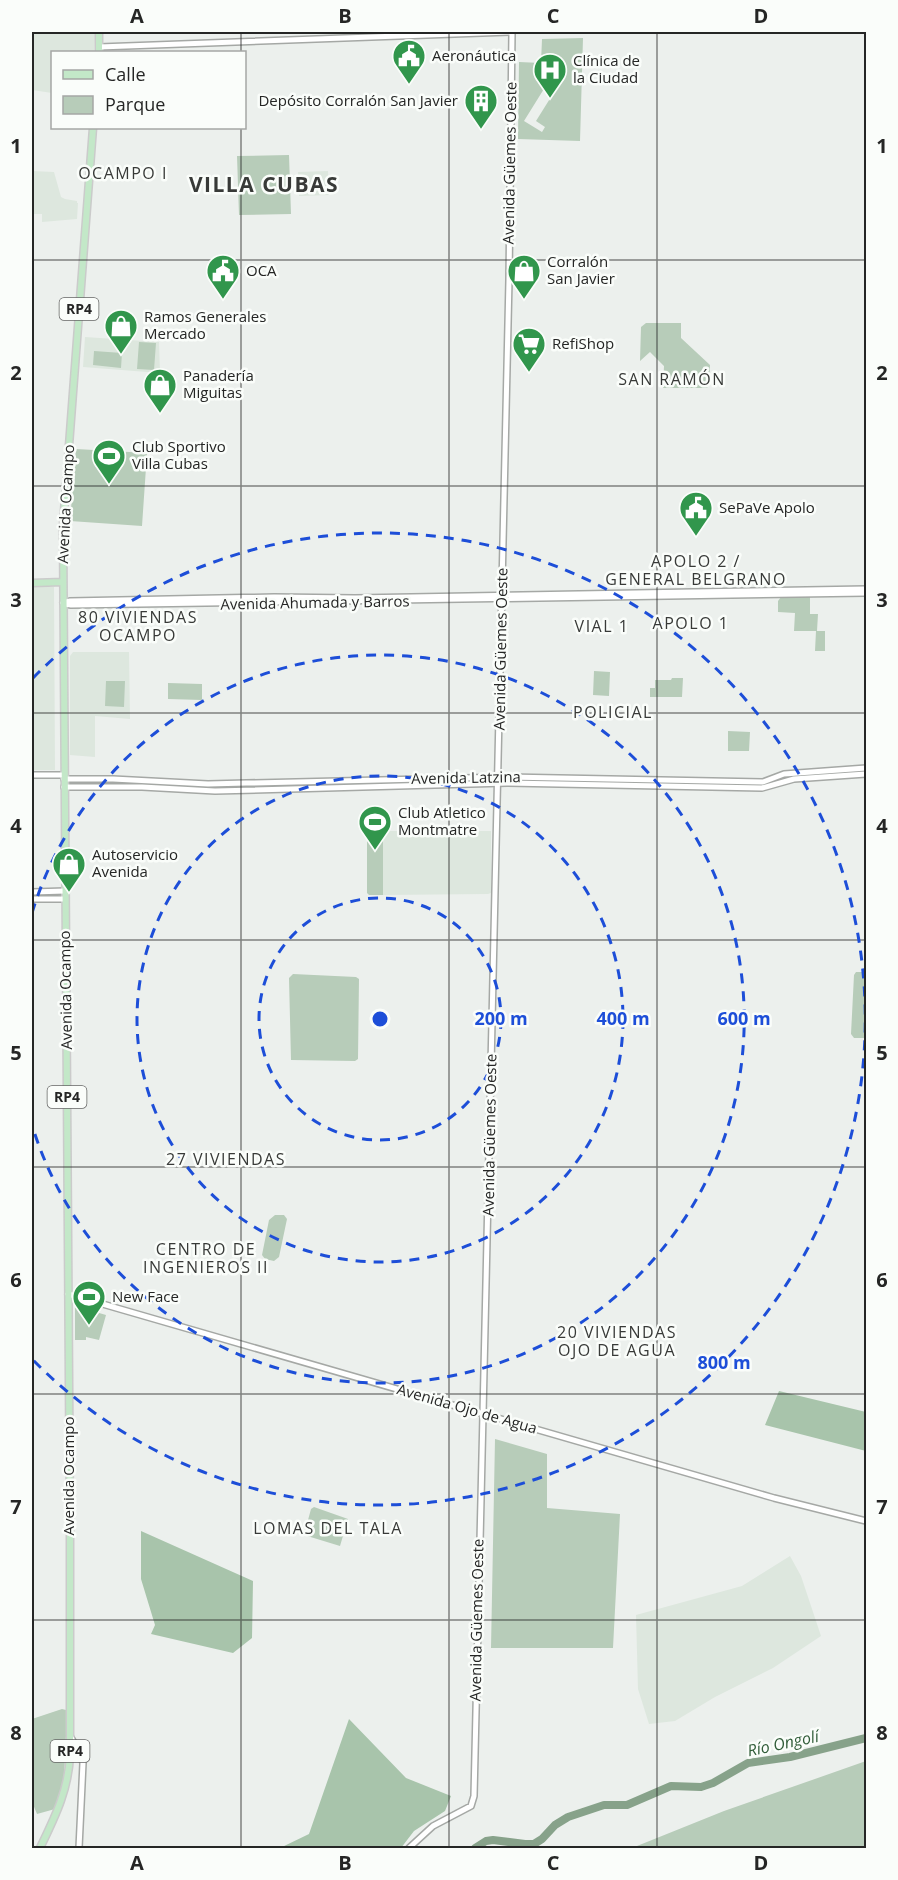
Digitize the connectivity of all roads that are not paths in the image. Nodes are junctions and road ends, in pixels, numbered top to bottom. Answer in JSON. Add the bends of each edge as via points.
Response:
{"nodes":[{"id":1,"x":99,"y":32,"type":"edge"},
{"id":2,"x":512,"y":32,"type":"edge"},
{"id":3,"x":99,"y":50,"type":"edge"},
{"id":4,"x":93,"y":129,"type":"edge"},
{"id":5,"x":63,"y":582,"type":"junction"},
{"id":6,"x":32,"y":583,"type":"edge"},
{"id":7,"x":867,"y":591,"type":"edge"},
{"id":8,"x":502,"y":598,"type":"junction"},
{"id":9,"x":63,"y":603,"type":"junction"},
{"id":10,"x":867,"y":768,"type":"edge"},
{"id":11,"x":867,"y":774,"type":"edge"},
{"id":12,"x":32,"y":775,"type":"edge"},
{"id":13,"x":64,"y":777,"type":"junction"},
{"id":14,"x":498,"y":781,"type":"junction"},
{"id":15,"x":64,"y":787,"type":"junction"},
{"id":16,"x":64,"y":891,"type":"junction"},
{"id":17,"x":32,"y":892,"type":"edge"},
{"id":18,"x":32,"y":899,"type":"edge"},
{"id":19,"x":64,"y":899,"type":"junction"},
{"id":20,"x":68,"y":1294,"type":"junction"},
{"id":21,"x":483,"y":1414,"type":"junction"},
{"id":22,"x":867,"y":1521,"type":"edge"},
{"id":23,"x":69,"y":1735,"type":"junction"},
{"id":24,"x":80,"y":1753,"type":"junction"},
{"id":25,"x":70,"y":1754,"type":"junction"},
{"id":26,"x":40,"y":1848,"type":"edge"},
{"id":27,"x":79,"y":1848,"type":"edge"},
{"id":28,"x":409,"y":1848,"type":"edge"}],
"edges":[{"from":1,"to":3,"type":"main road"},
{"from":2,"to":3,"type":"main road"},
{"from":2,"to":8,"type":"main road","name":"Avenida Güemes Oeste"},
{"from":4,"to":5,"type":"main road","name":"Avenida Ocampo","number":"RP4","via":[[63,525]]},
{"from":5,"to":6,"type":"main road"},
{"from":5,"to":9,"type":"main road","name":"Avenida Ocampo","number":"RP4"},
{"from":7,"to":8,"type":"main road","name":"Avenida Ahumada y Barros","via":[[634,592]]},
{"from":8,"to":9,"type":"main road","name":"Avenida Ahumada y Barros","via":[[274,597]]},
{"from":8,"to":14,"type":"main road","name":"Avenida Güemes Oeste"},
{"from":9,"to":13,"type":"main road","name":"Avenida Ocampo","number":"RP4"},
{"from":10,"to":14,"type":"main road","name":"Avenida Latzina","via":[[784,774],[763,782]]},
{"from":11,"to":14,"type":"main road","name":"Avenida Latzina","via":[[794,779],[762,788]]},
{"from":12,"to":13,"type":"main road","name":"Avenida Latzina"},
{"from":13,"to":14,"type":"main road","name":"Avenida Latzina","via":[[208,784]]},
{"from":13,"to":15,"type":"main road","name":"Avenida Ocampo","number":"RP4"},
{"from":14,"to":15,"type":"main road","name":"Avenida Latzina","via":[[215,791]]},
{"from":14,"to":21,"type":"main road","name":"Avenida Güemes Oeste"},
{"from":15,"to":16,"type":"main road","name":"Avenida Ocampo","number":"RP4"},
{"from":16,"to":17,"type":"main road"},
{"from":16,"to":19,"type":"main road","name":"Avenida Ocampo","number":"RP4"},
{"from":18,"to":19,"type":"main road"},
{"from":19,"to":20,"type":"main road","name":"Avenida Ocampo","number":"RP4"},
{"from":20,"to":21,"type":"main road","name":"Avenida Ojo de Agua"},
{"from":20,"to":23,"type":"main road","name":"Avenida Ocampo","number":"RP4"},
{"from":21,"to":22,"type":"main road","name":"Avenida Ojo de Agua"},
{"from":21,"to":28,"type":"main road","name":"Avenida Güemes Oeste","via":[[474,1796],[471,1806],[433,1826]]},
{"from":23,"to":24,"type":"main road"},
{"from":23,"to":25,"type":"main road","name":"Avenida Ocampo","number":"RP4"},
{"from":24,"to":25,"type":"main road"},
{"from":24,"to":27,"type":"main road","via":[[83,1763]]},
{"from":25,"to":26,"type":"main road","name":"Avenida Ocampo","number":"RP4","via":[[63,1798]]}]}
